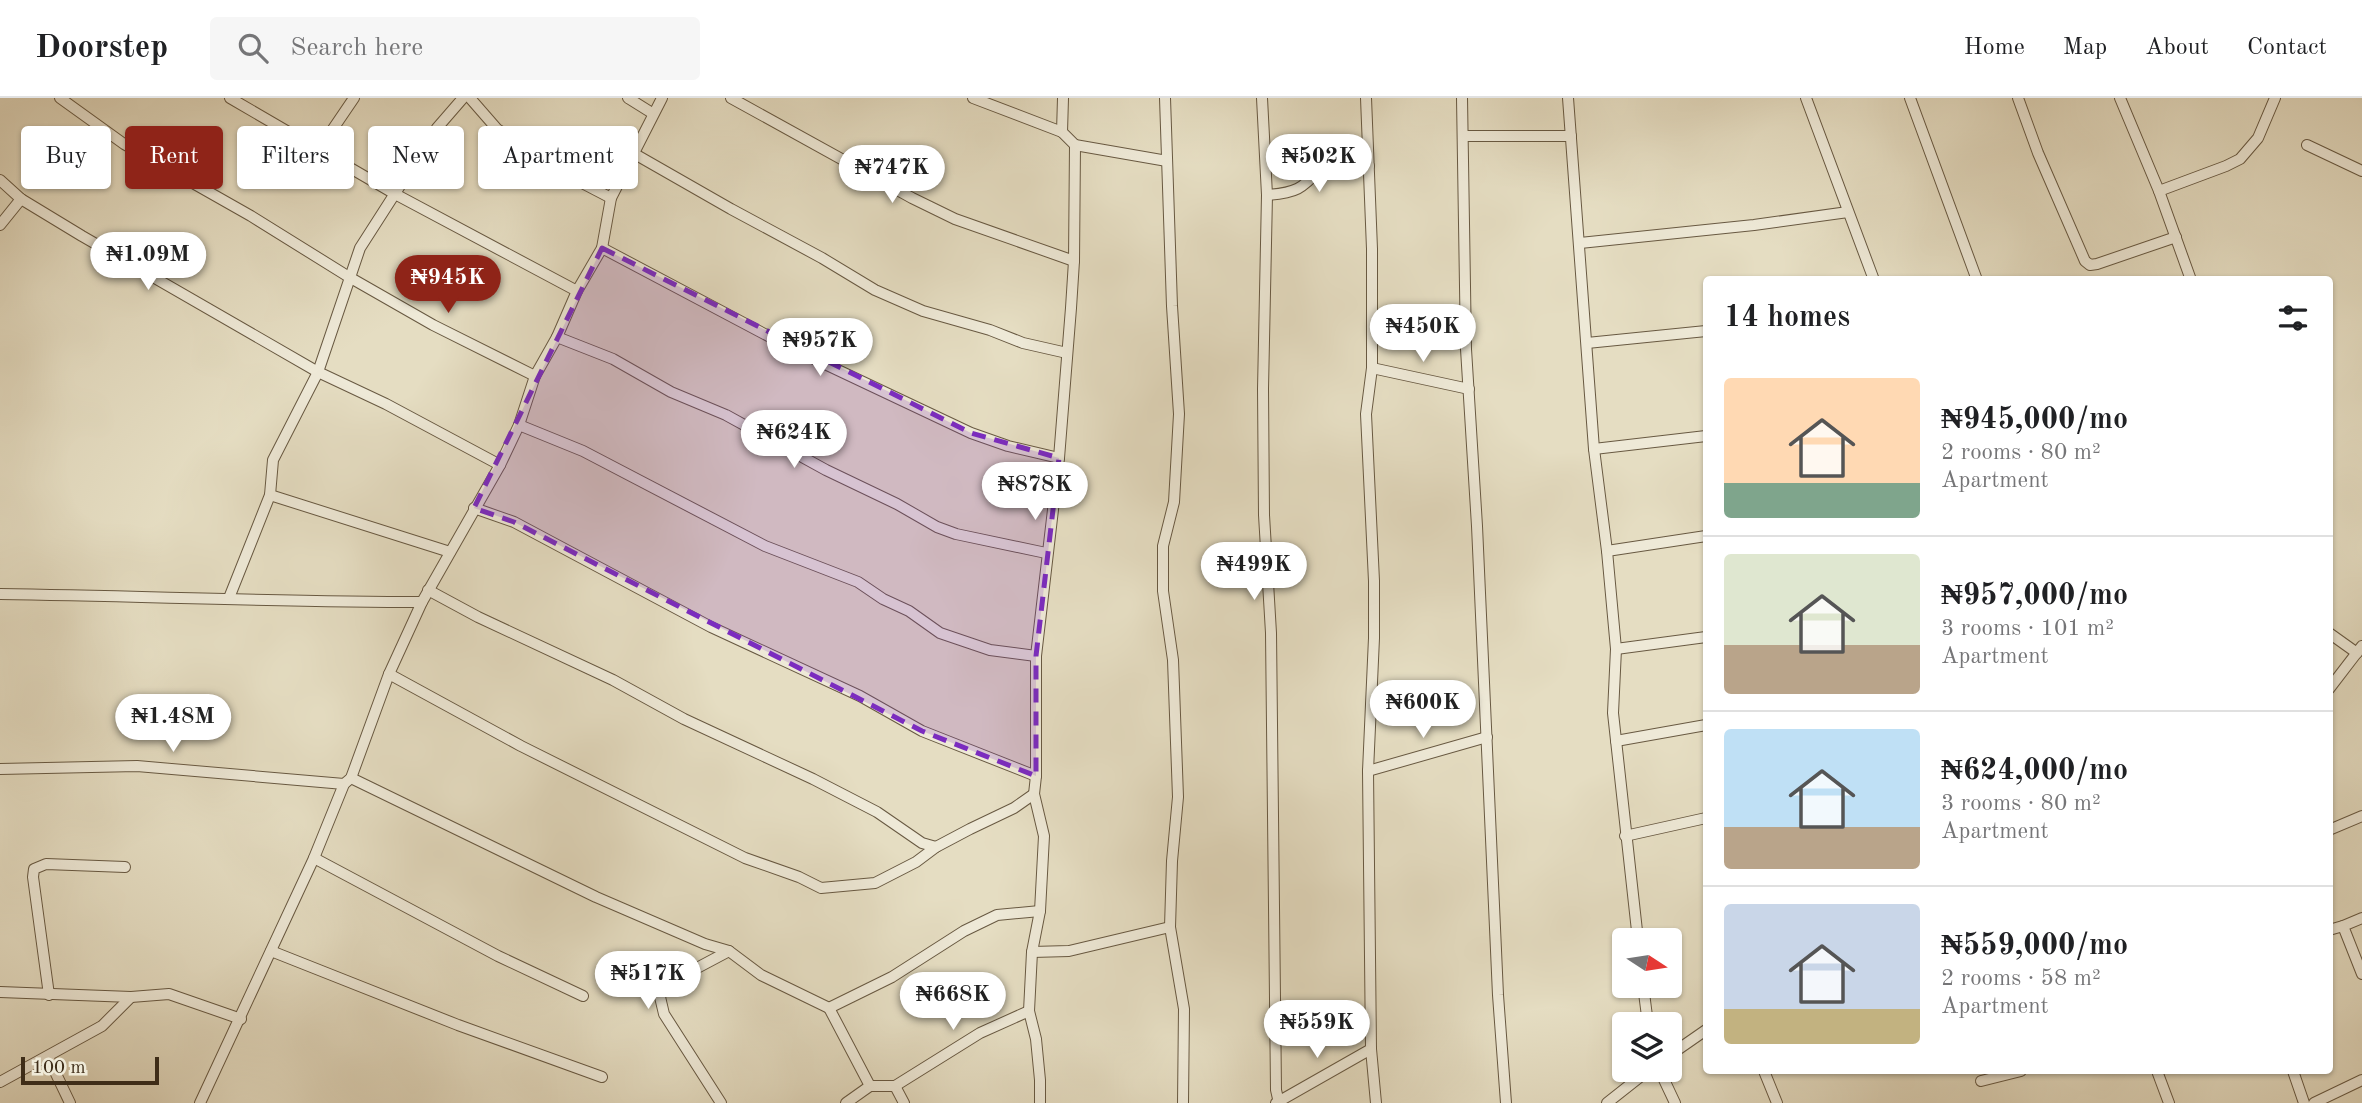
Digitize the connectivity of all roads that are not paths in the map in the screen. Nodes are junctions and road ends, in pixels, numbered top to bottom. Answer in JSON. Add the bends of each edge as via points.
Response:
{"nodes":[{"id":1,"x":60,"y":98,"type":"edge"},
{"id":2,"x":354,"y":98,"type":"edge"},
{"id":3,"x":463,"y":98,"type":"edge"},
{"id":4,"x":470,"y":98,"type":"edge"},
{"id":5,"x":628,"y":98,"type":"edge"},
{"id":6,"x":662,"y":98,"type":"edge"},
{"id":7,"x":730,"y":98,"type":"edge"},
{"id":8,"x":974,"y":98,"type":"edge"},
{"id":9,"x":1063,"y":98,"type":"edge"},
{"id":10,"x":1165,"y":98,"type":"edge"},
{"id":11,"x":1262,"y":98,"type":"edge"},
{"id":12,"x":1366,"y":98,"type":"edge"},
{"id":13,"x":1462,"y":98,"type":"edge"},
{"id":14,"x":1568,"y":98,"type":"edge"},
{"id":15,"x":1806,"y":98,"type":"edge"},
{"id":16,"x":1910,"y":98,"type":"edge"},
{"id":17,"x":2018,"y":98,"type":"edge"},
{"id":18,"x":2120,"y":98,"type":"edge"},
{"id":19,"x":2275,"y":98,"type":"edge"},
{"id":20,"x":236,"y":100,"type":"edge"},
{"id":21,"x":652,"y":114,"type":"junction"},
{"id":22,"x":281,"y":126,"type":"edge"},
{"id":23,"x":335,"y":126,"type":"edge"},
{"id":24,"x":1062,"y":132,"type":"junction"},
{"id":25,"x":1464,"y":136,"type":"junction"},
{"id":26,"x":1571,"y":136,"type":"junction"},
{"id":27,"x":638,"y":143,"type":"edge"},
{"id":28,"x":1074,"y":145,"type":"junction"},
{"id":29,"x":2307,"y":145,"type":"dead end"},
{"id":30,"x":638,"y":156,"type":"edge"},
{"id":31,"x":1167,"y":162,"type":"junction"},
{"id":32,"x":1369,"y":166,"type":"junction"},
{"id":33,"x":354,"y":169,"type":"edge"},
{"id":34,"x":2362,"y":170,"type":"edge"},
{"id":35,"x":0,"y":180,"type":"edge"},
{"id":36,"x":615,"y":189,"type":"edge"},
{"id":37,"x":2160,"y":191,"type":"junction"},
{"id":38,"x":395,"y":194,"type":"junction"},
{"id":39,"x":1267,"y":195,"type":"junction"},
{"id":40,"x":611,"y":198,"type":"junction"},
{"id":41,"x":22,"y":199,"type":"junction"},
{"id":42,"x":1847,"y":212,"type":"junction"},
{"id":43,"x":0,"y":225,"type":"edge"},
{"id":44,"x":2176,"y":237,"type":"junction"},
{"id":45,"x":1580,"y":243,"type":"junction"},
{"id":46,"x":602,"y":248,"type":"junction"},
{"id":47,"x":1074,"y":261,"type":"junction"},
{"id":48,"x":1872,"y":276,"type":"edge"},
{"id":49,"x":1976,"y":276,"type":"edge"},
{"id":50,"x":2190,"y":276,"type":"edge"},
{"id":51,"x":349,"y":277,"type":"junction"},
{"id":52,"x":577,"y":291,"type":"junction"},
{"id":53,"x":1703,"y":331,"type":"edge"},
{"id":54,"x":557,"y":337,"type":"junction"},
{"id":55,"x":1587,"y":344,"type":"junction"},
{"id":56,"x":1067,"y":353,"type":"junction"},
{"id":57,"x":1372,"y":368,"type":"junction"},
{"id":58,"x":318,"y":372,"type":"junction"},
{"id":59,"x":534,"y":376,"type":"junction"},
{"id":60,"x":1469,"y":389,"type":"junction"},
{"id":61,"x":519,"y":425,"type":"junction"},
{"id":62,"x":1703,"y":436,"type":"edge"},
{"id":63,"x":1594,"y":449,"type":"junction"},
{"id":64,"x":1059,"y":458,"type":"junction"},
{"id":65,"x":499,"y":466,"type":"junction"},
{"id":66,"x":270,"y":495,"type":"junction"},
{"id":67,"x":474,"y":508,"type":"junction"},
{"id":68,"x":1703,"y":537,"type":"edge"},
{"id":69,"x":1607,"y":551,"type":"junction"},
{"id":70,"x":450,"y":552,"type":"junction"},
{"id":71,"x":1046,"y":554,"type":"junction"},
{"id":72,"x":428,"y":590,"type":"junction"},
{"id":73,"x":0,"y":594,"type":"edge"},
{"id":74,"x":229,"y":598,"type":"junction"},
{"id":75,"x":422,"y":602,"type":"junction"},
{"id":76,"x":2333,"y":635,"type":"edge"},
{"id":77,"x":1703,"y":637,"type":"edge"},
{"id":78,"x":1616,"y":649,"type":"junction"},
{"id":79,"x":2360,"y":650,"type":"edge"},
{"id":80,"x":1036,"y":656,"type":"junction"},
{"id":81,"x":389,"y":674,"type":"junction"},
{"id":82,"x":2333,"y":684,"type":"edge"},
{"id":83,"x":1703,"y":726,"type":"edge"},
{"id":84,"x":1487,"y":737,"type":"junction"},
{"id":85,"x":1616,"y":741,"type":"junction"},
{"id":86,"x":0,"y":769,"type":"edge"},
{"id":87,"x":1368,"y":771,"type":"junction"},
{"id":88,"x":1036,"y":775,"type":"junction"},
{"id":89,"x":348,"y":781,"type":"junction"},
{"id":90,"x":1034,"y":794,"type":"junction"},
{"id":91,"x":2362,"y":816,"type":"edge"},
{"id":92,"x":1703,"y":819,"type":"edge"},
{"id":93,"x":2333,"y":828,"type":"edge"},
{"id":94,"x":1625,"y":836,"type":"junction"},
{"id":95,"x":936,"y":848,"type":"junction"},
{"id":96,"x":313,"y":858,"type":"junction"},
{"id":97,"x":125,"y":867,"type":"dead end"},
{"id":98,"x":1040,"y":911,"type":"junction"},
{"id":99,"x":2362,"y":918,"type":"edge"},
{"id":100,"x":2343,"y":926,"type":"junction"},
{"id":101,"x":1170,"y":927,"type":"junction"},
{"id":102,"x":1636,"y":928,"type":"edge"},
{"id":103,"x":2333,"y":929,"type":"edge"},
{"id":104,"x":271,"y":951,"type":"junction"},
{"id":105,"x":729,"y":951,"type":"junction"},
{"id":106,"x":1032,"y":952,"type":"junction"},
{"id":107,"x":2362,"y":974,"type":"edge"},
{"id":108,"x":0,"y":992,"type":"edge"},
{"id":109,"x":49,"y":995,"type":"junction"},
{"id":110,"x":583,"y":996,"type":"dead end"},
{"id":111,"x":131,"y":997,"type":"junction"},
{"id":112,"x":830,"y":1008,"type":"junction"},
{"id":113,"x":1029,"y":1011,"type":"junction"},
{"id":114,"x":241,"y":1019,"type":"junction"},
{"id":115,"x":1703,"y":1032,"type":"edge"},
{"id":116,"x":1682,"y":1047,"type":"edge"},
{"id":117,"x":1371,"y":1049,"type":"junction"},
{"id":118,"x":48,"y":1057,"type":"junction"},
{"id":119,"x":1765,"y":1074,"type":"edge"},
{"id":120,"x":2009,"y":1074,"type":"edge"},
{"id":121,"x":2158,"y":1074,"type":"edge"},
{"id":122,"x":2294,"y":1074,"type":"edge"},
{"id":123,"x":602,"y":1077,"type":"dead end"},
{"id":124,"x":2362,"y":1080,"type":"edge"},
{"id":125,"x":1981,"y":1081,"type":"dead end"},
{"id":126,"x":0,"y":1082,"type":"edge"},
{"id":127,"x":1634,"y":1082,"type":"edge"},
{"id":128,"x":1665,"y":1082,"type":"edge"},
{"id":129,"x":870,"y":1086,"type":"junction"},
{"id":130,"x":895,"y":1086,"type":"junction"},
{"id":131,"x":1278,"y":1102,"type":"edge"},
{"id":132,"x":70,"y":1103,"type":"edge"},
{"id":133,"x":200,"y":1103,"type":"edge"},
{"id":134,"x":720,"y":1103,"type":"edge"},
{"id":135,"x":846,"y":1103,"type":"edge"},
{"id":136,"x":904,"y":1103,"type":"edge"},
{"id":137,"x":1040,"y":1103,"type":"edge"},
{"id":138,"x":1184,"y":1103,"type":"edge"},
{"id":139,"x":1376,"y":1103,"type":"edge"},
{"id":140,"x":1506,"y":1103,"type":"edge"},
{"id":141,"x":1607,"y":1103,"type":"edge"},
{"id":142,"x":1675,"y":1103,"type":"edge"},
{"id":143,"x":1777,"y":1103,"type":"edge"},
{"id":144,"x":2169,"y":1103,"type":"edge"},
{"id":145,"x":2304,"y":1103,"type":"edge"},
{"id":146,"x":2314,"y":1103,"type":"edge"}],
"edges":[{"from":1,"to":51,"type":"street","via":[[124,144]]},
{"from":2,"to":23,"type":"street"},
{"from":3,"to":38,"type":"street","via":[[437,128]]},
{"from":4,"to":40,"type":"street","via":[[497,129]]},
{"from":5,"to":21,"type":"street"},
{"from":6,"to":21,"type":"street"},
{"from":7,"to":47,"type":"street","via":[[955,219]]},
{"from":8,"to":24,"type":"street"},
{"from":9,"to":24,"type":"street"},
{"from":10,"to":31,"type":"street"},
{"from":11,"to":39,"type":"street"},
{"from":12,"to":32,"type":"street"},
{"from":13,"to":25,"type":"street"},
{"from":14,"to":26,"type":"street"},
{"from":15,"to":42,"type":"street"},
{"from":16,"to":49,"type":"street"},
{"from":17,"to":44,"type":"street","via":[[2085,261],[2097,264]]},
{"from":18,"to":37,"type":"street"},
{"from":19,"to":37,"type":"street","via":[[2258,138],[2240,159]]},
{"from":20,"to":22,"type":"street"},
{"from":21,"to":27,"type":"street"},
{"from":24,"to":28,"type":"street"},
{"from":25,"to":26,"type":"street"},
{"from":25,"to":60,"type":"street"},
{"from":26,"to":45,"type":"street"},
{"from":28,"to":31,"type":"street"},
{"from":28,"to":47,"type":"street"},
{"from":29,"to":34,"type":"street"},
{"from":30,"to":56,"type":"street","via":[[875,290],[923,311]]},
{"from":31,"to":101,"type":"street","via":[[1179,414],[1174,502],[1163,546],[1178,797]]},
{"from":32,"to":39,"type":"street","via":[[1321,168],[1294,192]]},
{"from":32,"to":57,"type":"street"},
{"from":33,"to":38,"type":"street"},
{"from":35,"to":41,"type":"street"},
{"from":36,"to":40,"type":"street"},
{"from":37,"to":44,"type":"street"},
{"from":38,"to":51,"type":"street","via":[[360,248]]},
{"from":38,"to":52,"type":"street"},
{"from":39,"to":131,"type":"street","via":[[1264,490],[1271,633]]},
{"from":40,"to":46,"type":"street"},
{"from":41,"to":43,"type":"street"},
{"from":41,"to":58,"type":"street"},
{"from":42,"to":45,"type":"street"},
{"from":42,"to":48,"type":"street"},
{"from":44,"to":50,"type":"street"},
{"from":45,"to":55,"type":"street"},
{"from":46,"to":52,"type":"street"},
{"from":46,"to":64,"type":"street","via":[[789,347],[971,433]]},
{"from":47,"to":56,"type":"street"},
{"from":51,"to":58,"type":"street"},
{"from":51,"to":59,"type":"street"},
{"from":52,"to":54,"type":"street"},
{"from":53,"to":55,"type":"street"},
{"from":54,"to":59,"type":"street"},
{"from":54,"to":71,"type":"street","via":[[726,415],[937,527]]},
{"from":55,"to":63,"type":"street"},
{"from":56,"to":64,"type":"street"},
{"from":57,"to":60,"type":"street"},
{"from":57,"to":87,"type":"street","via":[[1366,414],[1374,581]]},
{"from":58,"to":65,"type":"street"},
{"from":58,"to":66,"type":"street","via":[[273,460]]},
{"from":59,"to":61,"type":"street"},
{"from":60,"to":84,"type":"street"},
{"from":61,"to":65,"type":"street"},
{"from":61,"to":80,"type":"street","via":[[583,451],[765,546],[858,582],[940,633],[990,650]]},
{"from":62,"to":63,"type":"street"},
{"from":63,"to":69,"type":"street"},
{"from":64,"to":71,"type":"street"},
{"from":65,"to":67,"type":"street"},
{"from":66,"to":70,"type":"street"},
{"from":66,"to":74,"type":"street"},
{"from":67,"to":70,"type":"street"},
{"from":67,"to":88,"type":"street","via":[[514,522],[922,731]]},
{"from":68,"to":69,"type":"street"},
{"from":69,"to":78,"type":"street"},
{"from":70,"to":72,"type":"street"},
{"from":71,"to":80,"type":"street"},
{"from":72,"to":75,"type":"street"},
{"from":72,"to":95,"type":"street","via":[[813,779]]},
{"from":73,"to":74,"type":"street"},
{"from":74,"to":75,"type":"street"},
{"from":75,"to":81,"type":"street"},
{"from":76,"to":79,"type":"street"},
{"from":77,"to":78,"type":"street"},
{"from":78,"to":85,"type":"street"},
{"from":79,"to":82,"type":"street"},
{"from":80,"to":88,"type":"street"},
{"from":81,"to":89,"type":"street"},
{"from":81,"to":95,"type":"street","via":[[521,746],[746,858],[821,888],[875,883]]},
{"from":83,"to":85,"type":"street"},
{"from":84,"to":87,"type":"street"},
{"from":84,"to":140,"type":"street"},
{"from":85,"to":94,"type":"street"},
{"from":86,"to":89,"type":"street","via":[[137,766]]},
{"from":87,"to":117,"type":"street"},
{"from":88,"to":90,"type":"street"},
{"from":89,"to":96,"type":"street"},
{"from":89,"to":105,"type":"street","via":[[596,897]]},
{"from":90,"to":95,"type":"street"},
{"from":90,"to":98,"type":"street","via":[[1044,836]]},
{"from":91,"to":93,"type":"street"},
{"from":92,"to":94,"type":"street"},
{"from":94,"to":102,"type":"street"},
{"from":96,"to":104,"type":"street"},
{"from":96,"to":110,"type":"street"},
{"from":97,"to":109,"type":"street","via":[[46,864],[34,869]]},
{"from":98,"to":106,"type":"street"},
{"from":98,"to":112,"type":"street","via":[[997,915]]},
{"from":99,"to":100,"type":"street"},
{"from":100,"to":103,"type":"street"},
{"from":100,"to":107,"type":"street"},
{"from":101,"to":106,"type":"street","via":[[1069,951]]},
{"from":101,"to":138,"type":"street","via":[[1184,1009]]},
{"from":104,"to":114,"type":"street"},
{"from":104,"to":123,"type":"street"},
{"from":105,"to":112,"type":"street","via":[[761,975]]},
{"from":105,"to":134,"type":"street","via":[[665,985],[660,997],[664,1014]]},
{"from":106,"to":113,"type":"street"},
{"from":108,"to":109,"type":"street"},
{"from":109,"to":111,"type":"street"},
{"from":111,"to":114,"type":"street","via":[[169,994]]},
{"from":111,"to":118,"type":"street","via":[[102,1026]]},
{"from":112,"to":129,"type":"street"},
{"from":113,"to":130,"type":"street","via":[[980,1033]]},
{"from":113,"to":137,"type":"street"},
{"from":114,"to":133,"type":"street"},
{"from":115,"to":116,"type":"street"},
{"from":117,"to":131,"type":"street"},
{"from":117,"to":139,"type":"street"},
{"from":118,"to":126,"type":"street"},
{"from":118,"to":132,"type":"street"},
{"from":119,"to":143,"type":"street"},
{"from":120,"to":125,"type":"street"},
{"from":121,"to":144,"type":"street"},
{"from":122,"to":145,"type":"street"},
{"from":124,"to":146,"type":"street"},
{"from":127,"to":141,"type":"street"},
{"from":128,"to":142,"type":"street"},
{"from":129,"to":130,"type":"street"},
{"from":129,"to":135,"type":"street"},
{"from":130,"to":136,"type":"street"}]}
